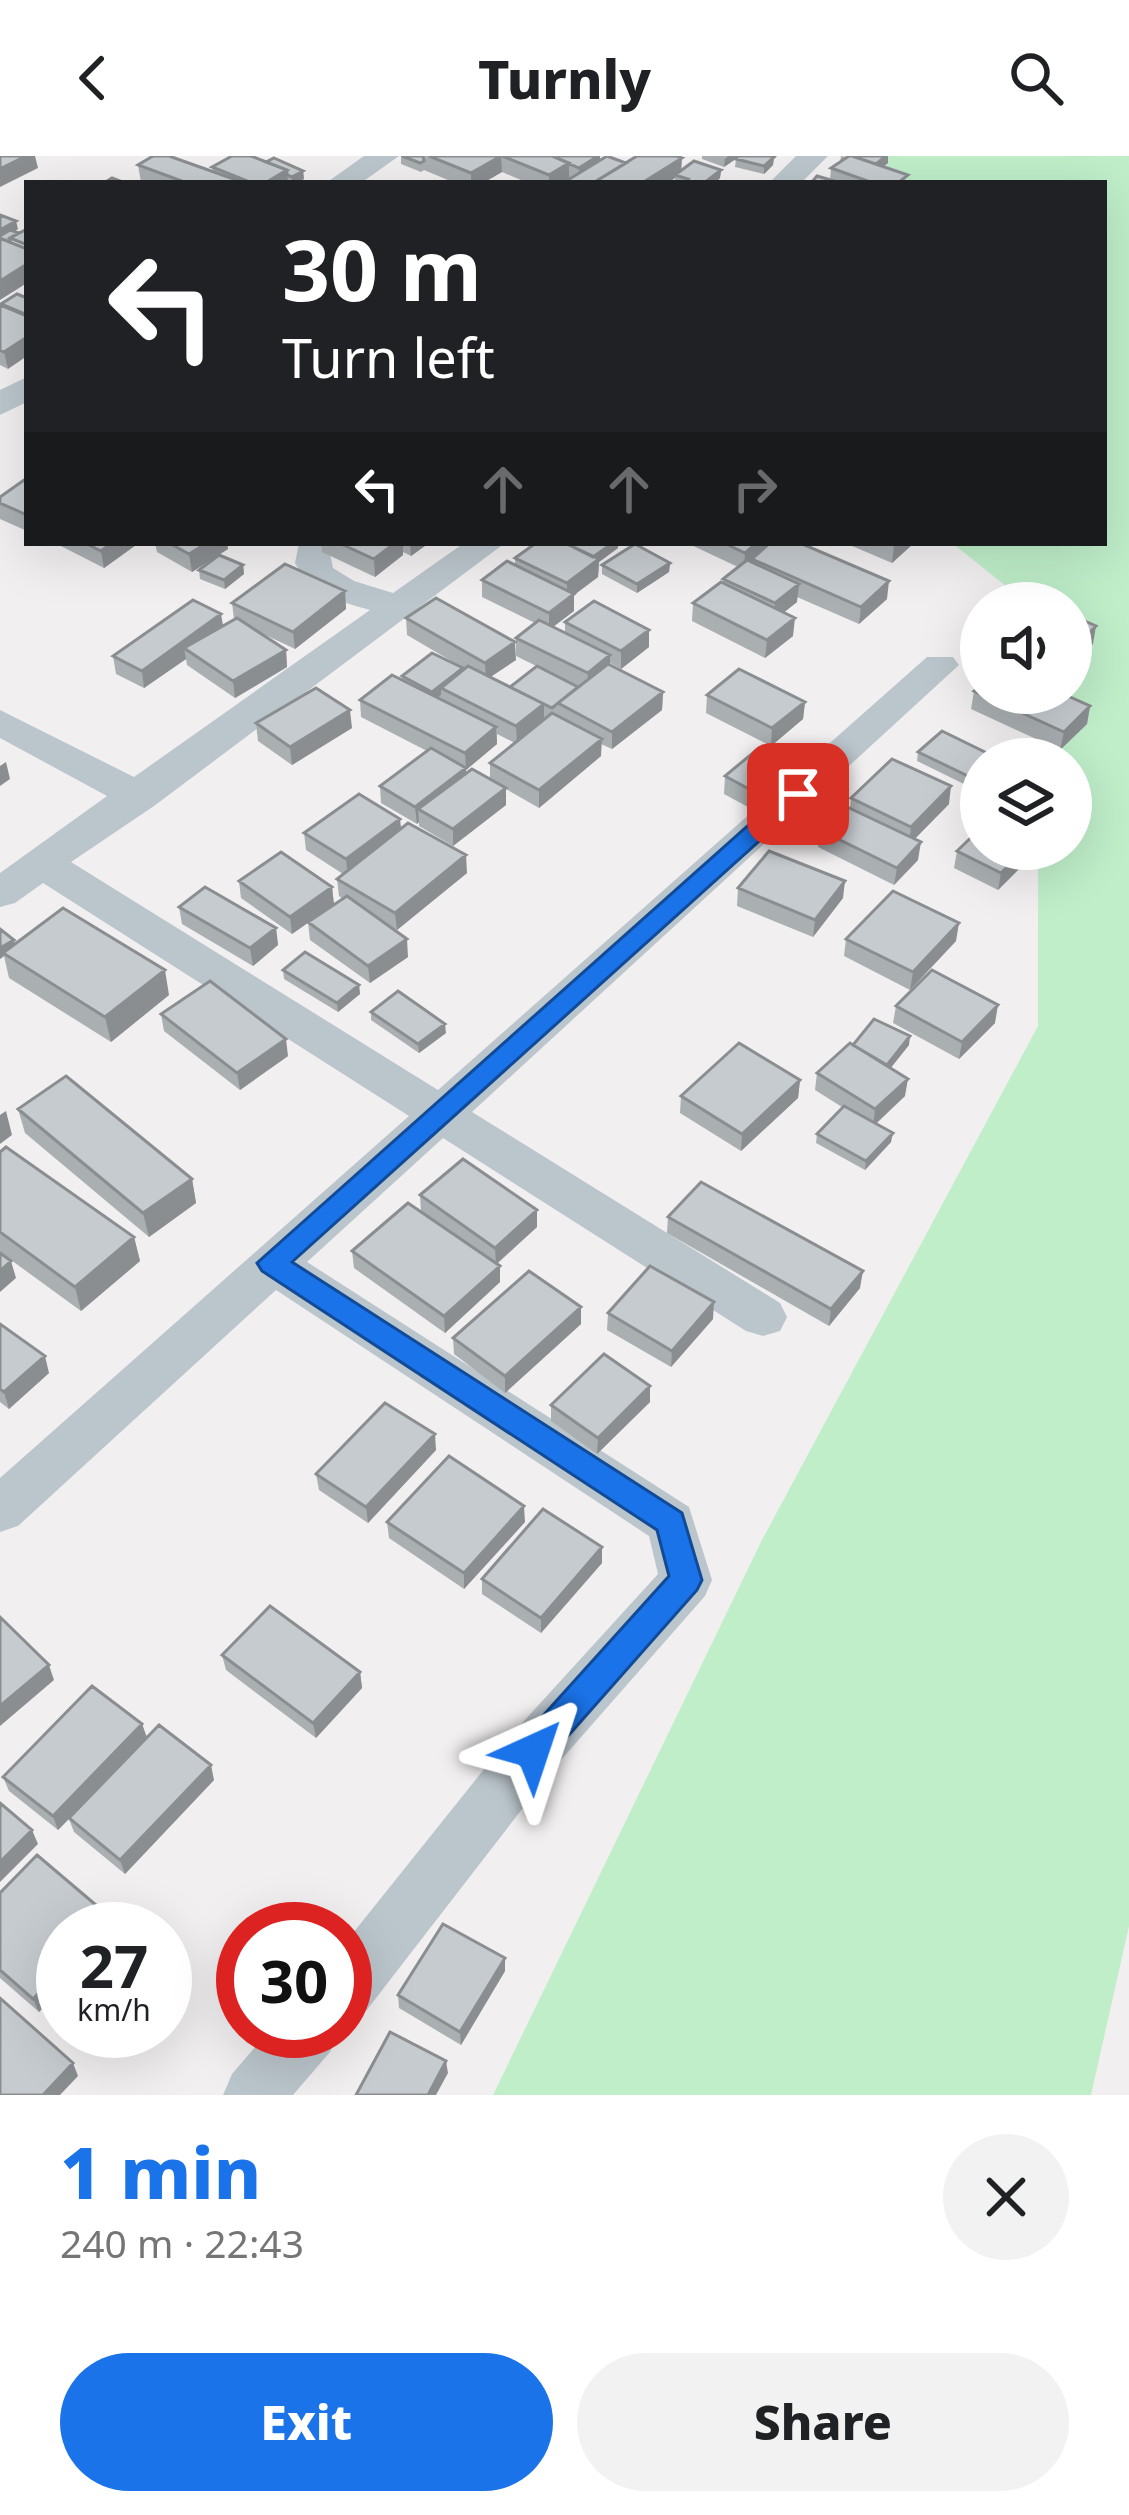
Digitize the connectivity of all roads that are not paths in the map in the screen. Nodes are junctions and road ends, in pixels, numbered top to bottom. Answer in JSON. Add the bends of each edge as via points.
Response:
{"nodes":[{"id":1,"x":813,"y":156,"type":"edge"},
{"id":2,"x":364,"y":168,"type":"edge"},
{"id":3,"x":401,"y":180,"type":"edge"},
{"id":4,"x":787,"y":180,"type":"edge"},
{"id":5,"x":318,"y":546,"type":"edge"},
{"id":6,"x":483,"y":546,"type":"edge"},
{"id":7,"x":396,"y":607,"type":"junction"},
{"id":8,"x":940,"y":665,"type":"dead end"},
{"id":9,"x":0,"y":722,"type":"edge"},
{"id":10,"x":140,"y":796,"type":"junction"},
{"id":11,"x":43,"y":864,"type":"junction"},
{"id":12,"x":0,"y":893,"type":"edge"},
{"id":13,"x":442,"y":1114,"type":"junction"},
{"id":14,"x":272,"y":1263,"type":"junction"},
{"id":15,"x":763,"y":1318,"type":"dead end"},
{"id":16,"x":0,"y":1510,"type":"edge"},
{"id":17,"x":372,"y":1956,"type":"edge"},
{"id":18,"x":285,"y":2058,"type":"edge"},
{"id":19,"x":253,"y":2095,"type":"edge"}],
"edges":[{"from":1,"to":4,"type":"street"},
{"from":2,"to":3,"type":"street"},
{"from":5,"to":7,"type":"street","via":[[310,564],[320,580]]},
{"from":6,"to":7,"type":"street"},
{"from":7,"to":10,"type":"street"},
{"from":8,"to":13,"type":"street"},
{"from":9,"to":10,"type":"street"},
{"from":10,"to":11,"type":"street"},
{"from":11,"to":12,"type":"street"},
{"from":11,"to":13,"type":"street"},
{"from":13,"to":14,"type":"street"},
{"from":13,"to":15,"type":"street"},
{"from":14,"to":16,"type":"street"},
{"from":14,"to":17,"type":"street","via":[[671,1522],[686,1580],[533,1751]]},
{"from":18,"to":19,"type":"street"}]}
